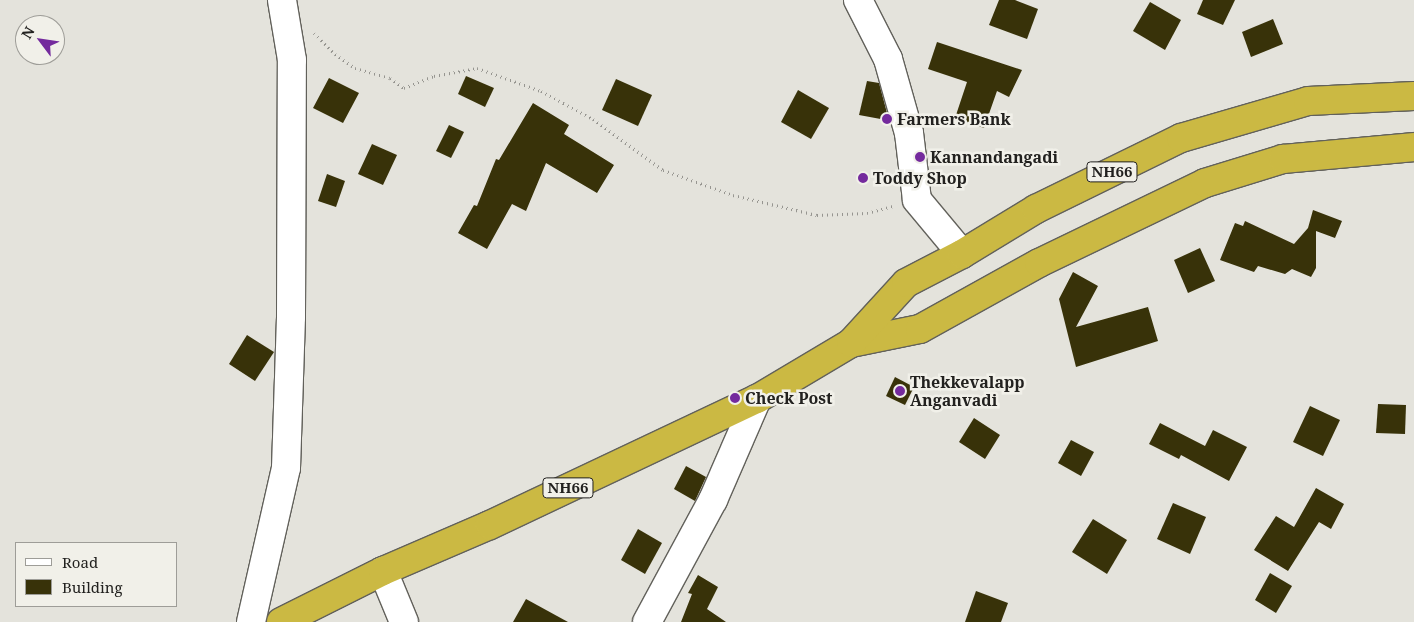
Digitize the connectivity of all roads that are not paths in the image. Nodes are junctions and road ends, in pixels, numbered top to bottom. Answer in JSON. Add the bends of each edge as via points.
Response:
{"nodes":[{"id":1,"x":858,"y":0,"type":"edge"},
{"id":2,"x":283,"y":7,"type":"edge"},
{"id":3,"x":1414,"y":96,"type":"edge"},
{"id":4,"x":1414,"y":147,"type":"edge"},
{"id":5,"x":962,"y":254,"type":"junction"},
{"id":6,"x":851,"y":343,"type":"junction"},
{"id":7,"x":757,"y":399,"type":"junction"},
{"id":8,"x":383,"y":571,"type":"junction"},
{"id":9,"x":251,"y":622,"type":"edge"},
{"id":10,"x":280,"y":622,"type":"edge"},
{"id":11,"x":404,"y":622,"type":"edge"},
{"id":12,"x":647,"y":622,"type":"edge"}],
"edges":[{"from":1,"to":5,"type":"street","via":[[888,59],[909,133],[917,200]]},
{"from":2,"to":9,"type":"street","via":[[292,60],[291,317],[286,468]]},
{"from":3,"to":5,"type":"highway","number":"NH66","via":[[1308,101],[1181,138],[1036,209]]},
{"from":4,"to":6,"type":"highway","number":"NH66","via":[[1283,159],[1205,183],[1039,263],[920,329]]},
{"from":5,"to":6,"type":"highway","number":"NH66","via":[[906,283]]},
{"from":6,"to":7,"type":"highway","number":"NH66"},
{"from":7,"to":8,"type":"highway","number":"NH66","via":[[490,525]]},
{"from":7,"to":12,"type":"street","via":[[713,500]]},
{"from":8,"to":10,"type":"highway","number":"NH66"},
{"from":8,"to":11,"type":"street"}]}
